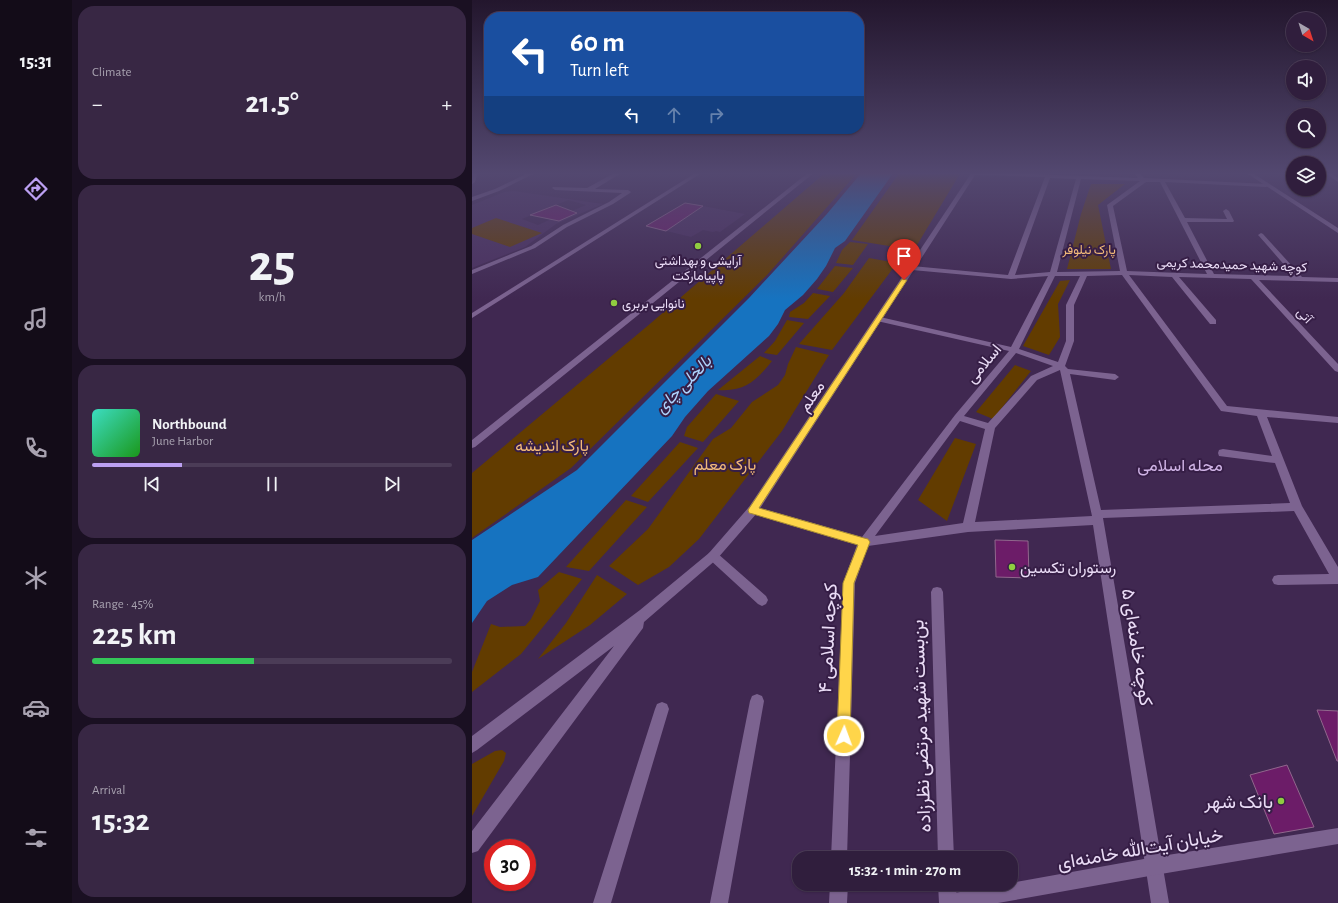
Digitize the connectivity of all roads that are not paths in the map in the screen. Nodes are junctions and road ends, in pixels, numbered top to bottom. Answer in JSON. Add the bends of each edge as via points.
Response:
{"nodes":[{"id":1,"x":589,"y":214,"type":"edge"},
{"id":2,"x":634,"y":214,"type":"edge"},
{"id":3,"x":760,"y":214,"type":"edge"},
{"id":4,"x":948,"y":214,"type":"edge"},
{"id":5,"x":1034,"y":214,"type":"edge"},
{"id":6,"x":1069,"y":214,"type":"edge"},
{"id":7,"x":1112,"y":214,"type":"edge"},
{"id":8,"x":1179,"y":214,"type":"edge"},
{"id":9,"x":1228,"y":214,"type":"edge"},
{"id":10,"x":1312,"y":214,"type":"edge"},
{"id":11,"x":1182,"y":220,"type":"junction"},
{"id":12,"x":1338,"y":231,"type":"edge"},
{"id":13,"x":1261,"y":235,"type":"dead end"},
{"id":14,"x":912,"y":268,"type":"junction"},
{"id":15,"x":472,"y":272,"type":"edge"},
{"id":16,"x":1124,"y":273,"type":"junction"},
{"id":17,"x":1053,"y":274,"type":"junction"},
{"id":18,"x":1084,"y":274,"type":"junction"},
{"id":19,"x":1174,"y":275,"type":"junction"},
{"id":20,"x":1212,"y":276,"type":"junction"},
{"id":21,"x":1011,"y":277,"type":"junction"},
{"id":22,"x":1254,"y":278,"type":"junction"},
{"id":23,"x":1300,"y":279,"type":"junction"},
{"id":24,"x":1338,"y":280,"type":"edge"},
{"id":25,"x":472,"y":316,"type":"edge"},
{"id":26,"x":880,"y":319,"type":"junction"},
{"id":27,"x":1213,"y":322,"type":"dead end"},
{"id":28,"x":1014,"y":350,"type":"junction"},
{"id":29,"x":1063,"y":368,"type":"junction"},
{"id":30,"x":1338,"y":369,"type":"edge"},
{"id":31,"x":1114,"y":377,"type":"dead end"},
{"id":32,"x":1262,"y":413,"type":"junction"},
{"id":33,"x":958,"y":417,"type":"junction"},
{"id":34,"x":1338,"y":420,"type":"edge"},
{"id":35,"x":990,"y":427,"type":"junction"},
{"id":36,"x":472,"y":445,"type":"edge"},
{"id":37,"x":1223,"y":453,"type":"dead end"},
{"id":38,"x":1279,"y":460,"type":"junction"},
{"id":39,"x":1297,"y":507,"type":"junction"},
{"id":40,"x":753,"y":510,"type":"junction"},
{"id":41,"x":1097,"y":517,"type":"junction"},
{"id":42,"x":968,"y":527,"type":"junction"},
{"id":43,"x":864,"y":542,"type":"junction"},
{"id":44,"x":713,"y":556,"type":"junction"},
{"id":45,"x":1338,"y":578,"type":"edge"},
{"id":46,"x":1278,"y":580,"type":"dead end"},
{"id":47,"x":937,"y":592,"type":"dead end"},
{"id":48,"x":762,"y":600,"type":"dead end"},
{"id":49,"x":645,"y":614,"type":"junction"},
{"id":50,"x":756,"y":701,"type":"dead end"},
{"id":51,"x":662,"y":710,"type":"dead end"},
{"id":52,"x":472,"y":745,"type":"edge"},
{"id":53,"x":1338,"y":836,"type":"edge"},
{"id":54,"x":472,"y":845,"type":"edge"},
{"id":55,"x":839,"y":851,"type":"edge"},
{"id":56,"x":946,"y":851,"type":"edge"},
{"id":57,"x":1155,"y":866,"type":"junction"},
{"id":58,"x":839,"y":891,"type":"edge"},
{"id":59,"x":948,"y":891,"type":"edge"},
{"id":60,"x":602,"y":903,"type":"edge"},
{"id":61,"x":719,"y":903,"type":"edge"},
{"id":62,"x":838,"y":903,"type":"edge"},
{"id":63,"x":949,"y":903,"type":"edge"},
{"id":64,"x":1160,"y":903,"type":"edge"}],
"edges":[{"from":1,"to":15,"type":"street","via":[[533,247]]},
{"from":2,"to":25,"type":"street"},
{"from":3,"to":36,"type":"street"},
{"from":4,"to":14,"type":"street","name":"معلم"},
{"from":5,"to":21,"type":"street"},
{"from":6,"to":17,"type":"street","name":"اسلامی"},
{"from":7,"to":16,"type":"street"},
{"from":8,"to":11,"type":"street"},
{"from":9,"to":11,"type":"street","via":[[1231,221]]},
{"from":10,"to":12,"type":"street"},
{"from":11,"to":20,"type":"street"},
{"from":13,"to":23,"type":"street"},
{"from":14,"to":21,"type":"street","name":"کوچه شهید حمیدمحمد کریمی"},
{"from":14,"to":26,"type":"street","name":"معلم"},
{"from":16,"to":18,"type":"street","name":"کوچه شهید حمیدمحمد کریمی"},
{"from":16,"to":19,"type":"street","name":"کوچه شهید حمیدمحمد کریمی"},
{"from":16,"to":32,"type":"street","via":[[1224,409]]},
{"from":17,"to":18,"type":"street","name":"کوچه شهید حمیدمحمد کریمی"},
{"from":17,"to":21,"type":"street","name":"کوچه شهید حمیدمحمد کریمی"},
{"from":17,"to":28,"type":"street","name":"اسلامی"},
{"from":18,"to":29,"type":"street","via":[[1070,305],[1070,341]]},
{"from":19,"to":20,"type":"street","name":"کوچه شهید حمیدمحمد کریمی"},
{"from":19,"to":27,"type":"street"},
{"from":20,"to":22,"type":"street","name":"کوچه شهید حمیدمحمد کریمی"},
{"from":22,"to":23,"type":"street","name":"کوچه شهید حمیدمحمد کریمی"},
{"from":22,"to":30,"type":"street","name":"آتی"},
{"from":23,"to":24,"type":"street","name":"کوچه شهید حمیدمحمد کریمی"},
{"from":26,"to":28,"type":"street"},
{"from":26,"to":40,"type":"street","name":"معلم"},
{"from":28,"to":29,"type":"street"},
{"from":28,"to":33,"type":"street","name":"اسلامی"},
{"from":29,"to":31,"type":"street"},
{"from":29,"to":35,"type":"street","via":[[1034,378]]},
{"from":29,"to":41,"type":"street","name":"کوچه خامنه‌ای ۵"},
{"from":32,"to":34,"type":"street"},
{"from":32,"to":38,"type":"street"},
{"from":33,"to":35,"type":"street"},
{"from":33,"to":43,"type":"street","name":"اسلامی"},
{"from":35,"to":42,"type":"street"},
{"from":37,"to":38,"type":"street"},
{"from":38,"to":39,"type":"street"},
{"from":39,"to":41,"type":"street"},
{"from":39,"to":45,"type":"street"},
{"from":40,"to":43,"type":"street"},
{"from":40,"to":44,"type":"street","name":"معلم"},
{"from":41,"to":42,"type":"street"},
{"from":41,"to":57,"type":"street","name":"کوچه خامنه‌ای ۵"},
{"from":42,"to":43,"type":"street"},
{"from":43,"to":55,"type":"street","name":"کوچه اسلامی ۴","via":[[849,583]]},
{"from":44,"to":48,"type":"street"},
{"from":44,"to":49,"type":"street","name":"معلم"},
{"from":45,"to":46,"type":"street"},
{"from":47,"to":56,"type":"street","name":"بن‌بست شهید مرتضی نظرزاده"},
{"from":49,"to":52,"type":"street"},
{"from":49,"to":54,"type":"street"},
{"from":50,"to":61,"type":"street"},
{"from":51,"to":60,"type":"street"},
{"from":53,"to":57,"type":"street","name":"خیابان آیت‌الله خامنه‌ای"},
{"from":57,"to":63,"type":"street","name":"خیابان آیت‌الله خامنه‌ای"},
{"from":57,"to":64,"type":"street","name":"کوچه خامنه‌ای ۵"},
{"from":58,"to":62,"type":"street"},
{"from":59,"to":63,"type":"street"}]}
